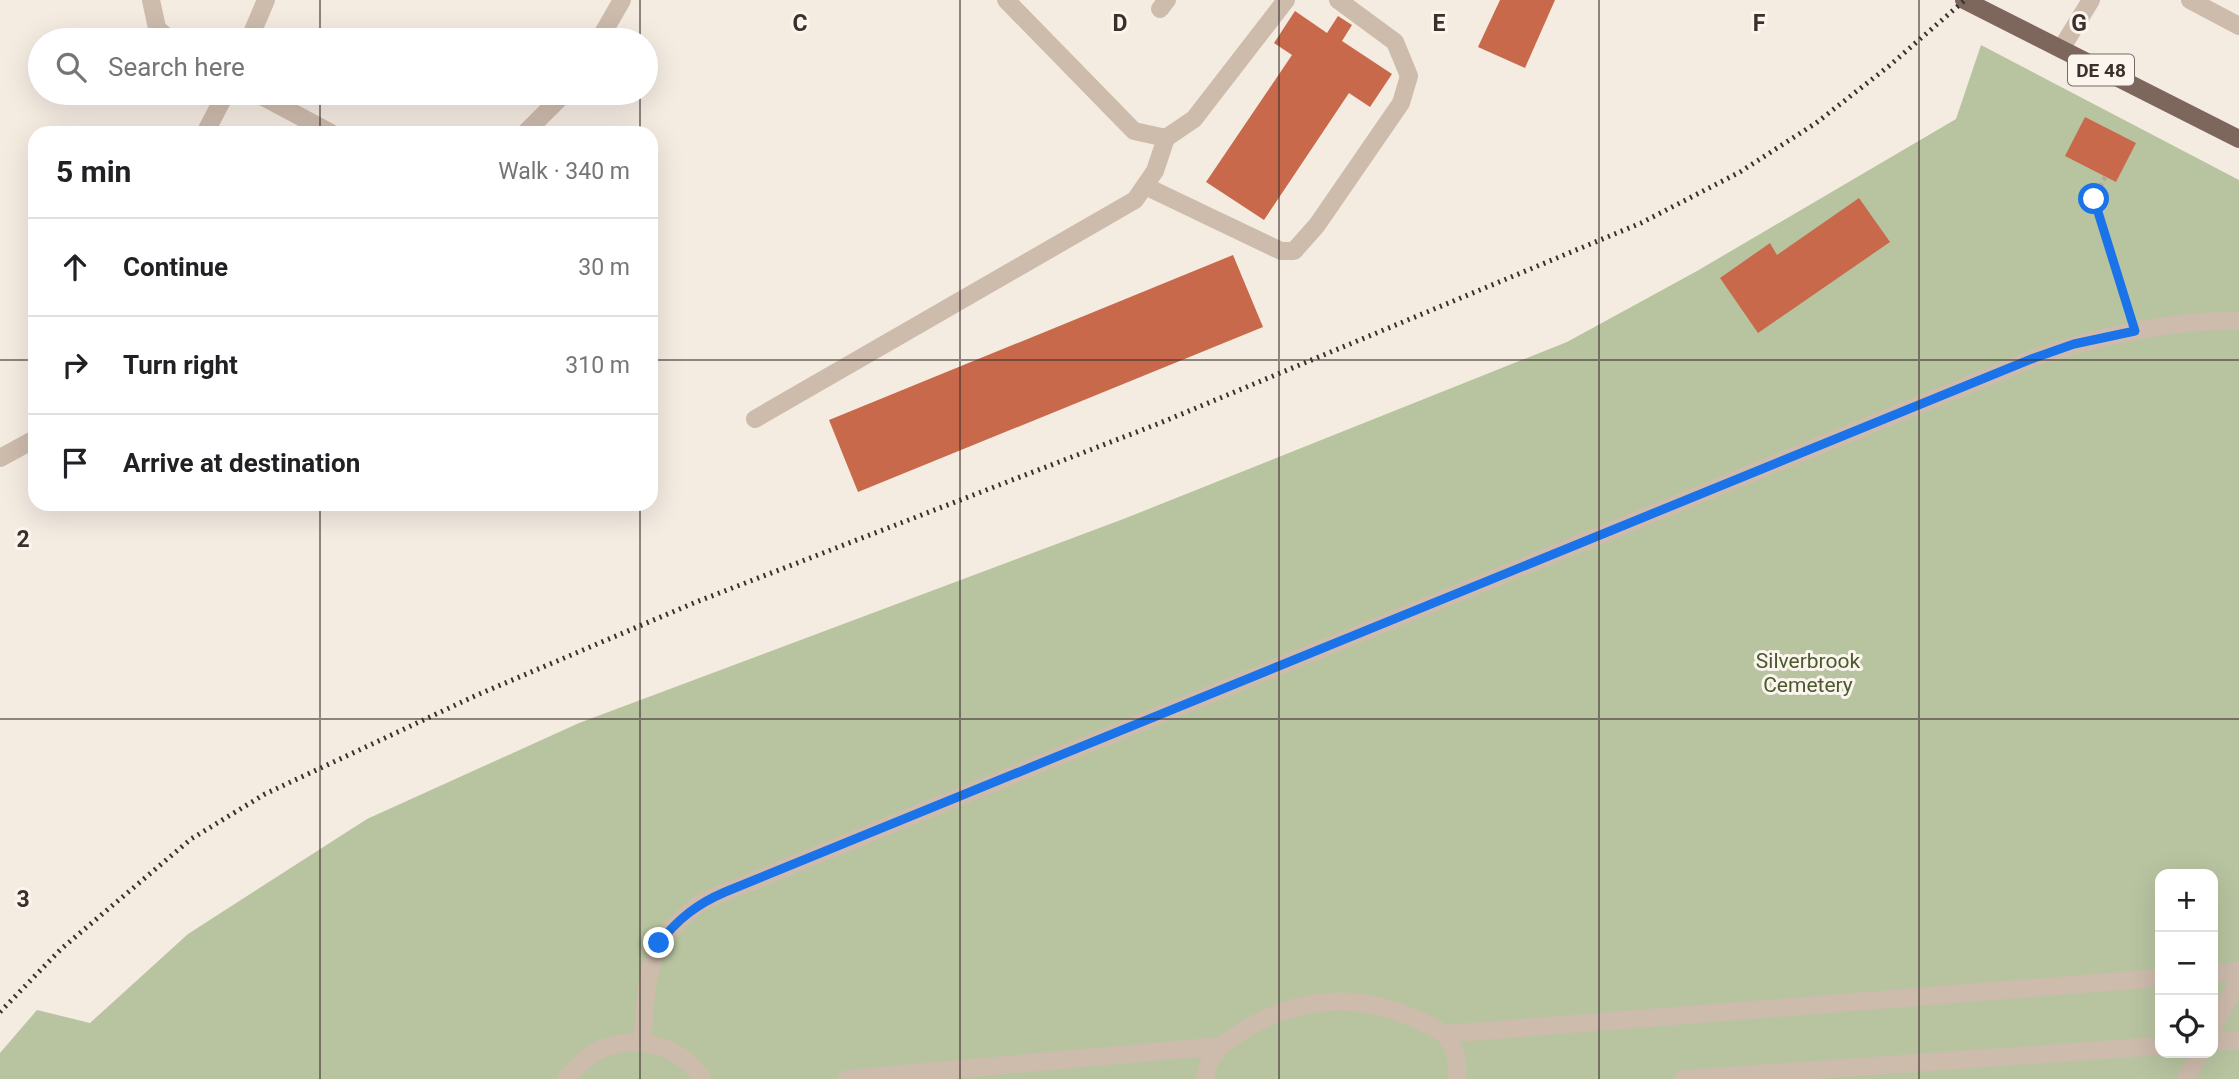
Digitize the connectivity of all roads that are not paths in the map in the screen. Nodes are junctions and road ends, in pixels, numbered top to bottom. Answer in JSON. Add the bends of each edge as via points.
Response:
{"nodes":[{"id":1,"x":151,"y":0,"type":"edge"},
{"id":2,"x":266,"y":0,"type":"edge"},
{"id":3,"x":622,"y":0,"type":"edge"},
{"id":4,"x":1006,"y":0,"type":"edge"},
{"id":5,"x":1286,"y":0,"type":"edge"},
{"id":6,"x":1338,"y":0,"type":"edge"},
{"id":7,"x":1964,"y":0,"type":"edge"},
{"id":8,"x":2091,"y":0,"type":"edge"},
{"id":9,"x":2190,"y":0,"type":"edge"},
{"id":10,"x":2239,"y":26,"type":"edge"},
{"id":11,"x":157,"y":28,"type":"edge"},
{"id":12,"x":254,"y":28,"type":"edge"},
{"id":13,"x":606,"y":28,"type":"edge"},
{"id":14,"x":2061,"y":49,"type":"junction"},
{"id":15,"x":220,"y":105,"type":"edge"},
{"id":16,"x":278,"y":105,"type":"edge"},
{"id":17,"x":553,"y":105,"type":"edge"},
{"id":18,"x":209,"y":126,"type":"edge"},
{"id":19,"x":318,"y":126,"type":"edge"},
{"id":20,"x":532,"y":126,"type":"edge"},
{"id":21,"x":1166,"y":138,"type":"junction"},
{"id":22,"x":2239,"y":139,"type":"edge"},
{"id":23,"x":1145,"y":186,"type":"junction"},
{"id":24,"x":2239,"y":321,"type":"edge"},
{"id":25,"x":755,"y":419,"type":"dead end"},
{"id":26,"x":28,"y":443,"type":"edge"},
{"id":27,"x":0,"y":458,"type":"edge"},
{"id":28,"x":2239,"y":971,"type":"edge"},
{"id":29,"x":2218,"y":973,"type":"edge"},
{"id":30,"x":2155,"y":978,"type":"edge"},
{"id":31,"x":2239,"y":979,"type":"edge"},
{"id":32,"x":2218,"y":1019,"type":"edge"},
{"id":33,"x":1445,"y":1034,"type":"junction"},
{"id":34,"x":2239,"y":1040,"type":"edge"},
{"id":35,"x":2218,"y":1042,"type":"edge"},
{"id":36,"x":642,"y":1043,"type":"junction"},
{"id":37,"x":1220,"y":1046,"type":"junction"},
{"id":38,"x":2155,"y":1046,"type":"edge"},
{"id":39,"x":2197,"y":1058,"type":"edge"},
{"id":40,"x":566,"y":1079,"type":"edge"},
{"id":41,"x":702,"y":1079,"type":"edge"},
{"id":42,"x":848,"y":1079,"type":"edge"},
{"id":43,"x":1205,"y":1079,"type":"edge"},
{"id":44,"x":1457,"y":1079,"type":"edge"},
{"id":45,"x":1684,"y":1079,"type":"edge"},
{"id":46,"x":2186,"y":1079,"type":"edge"}],
"edges":[{"from":1,"to":11,"type":"street"},
{"from":2,"to":12,"type":"street"},
{"from":3,"to":13,"type":"street"},
{"from":4,"to":21,"type":"street","via":[[1134,131]]},
{"from":5,"to":21,"type":"street","via":[[1194,119]]},
{"from":6,"to":23,"type":"street","via":[[1395,42],[1409,76],[1401,103],[1294,251],[1281,251]]},
{"from":7,"to":14,"type":"main road","number":"DE 48"},
{"from":8,"to":14,"type":"street"},
{"from":9,"to":10,"type":"street"},
{"from":14,"to":22,"type":"main road","number":"DE 48"},
{"from":15,"to":18,"type":"street"},
{"from":16,"to":19,"type":"street"},
{"from":17,"to":20,"type":"street"},
{"from":21,"to":23,"type":"street"},
{"from":23,"to":25,"type":"street","via":[[1135,200]]},
{"from":24,"to":36,"type":"street","via":[[2135,331],[2034,358],[704,901],[671,927],[659,943],[648,984]]},
{"from":26,"to":27,"type":"street"},
{"from":28,"to":29,"type":"street"},
{"from":30,"to":33,"type":"street"},
{"from":31,"to":32,"type":"street"},
{"from":33,"to":37,"type":"street","via":[[1389,1007],[1354,1001],[1312,1003],[1279,1012]]},
{"from":33,"to":44,"type":"street","via":[[1456,1051]]},
{"from":34,"to":35,"type":"street"},
{"from":36,"to":40,"type":"street","via":[[597,1051]]},
{"from":36,"to":41,"type":"street","via":[[676,1054]]},
{"from":37,"to":42,"type":"street"},
{"from":37,"to":43,"type":"street"},
{"from":38,"to":45,"type":"street"},
{"from":39,"to":46,"type":"street"}]}
